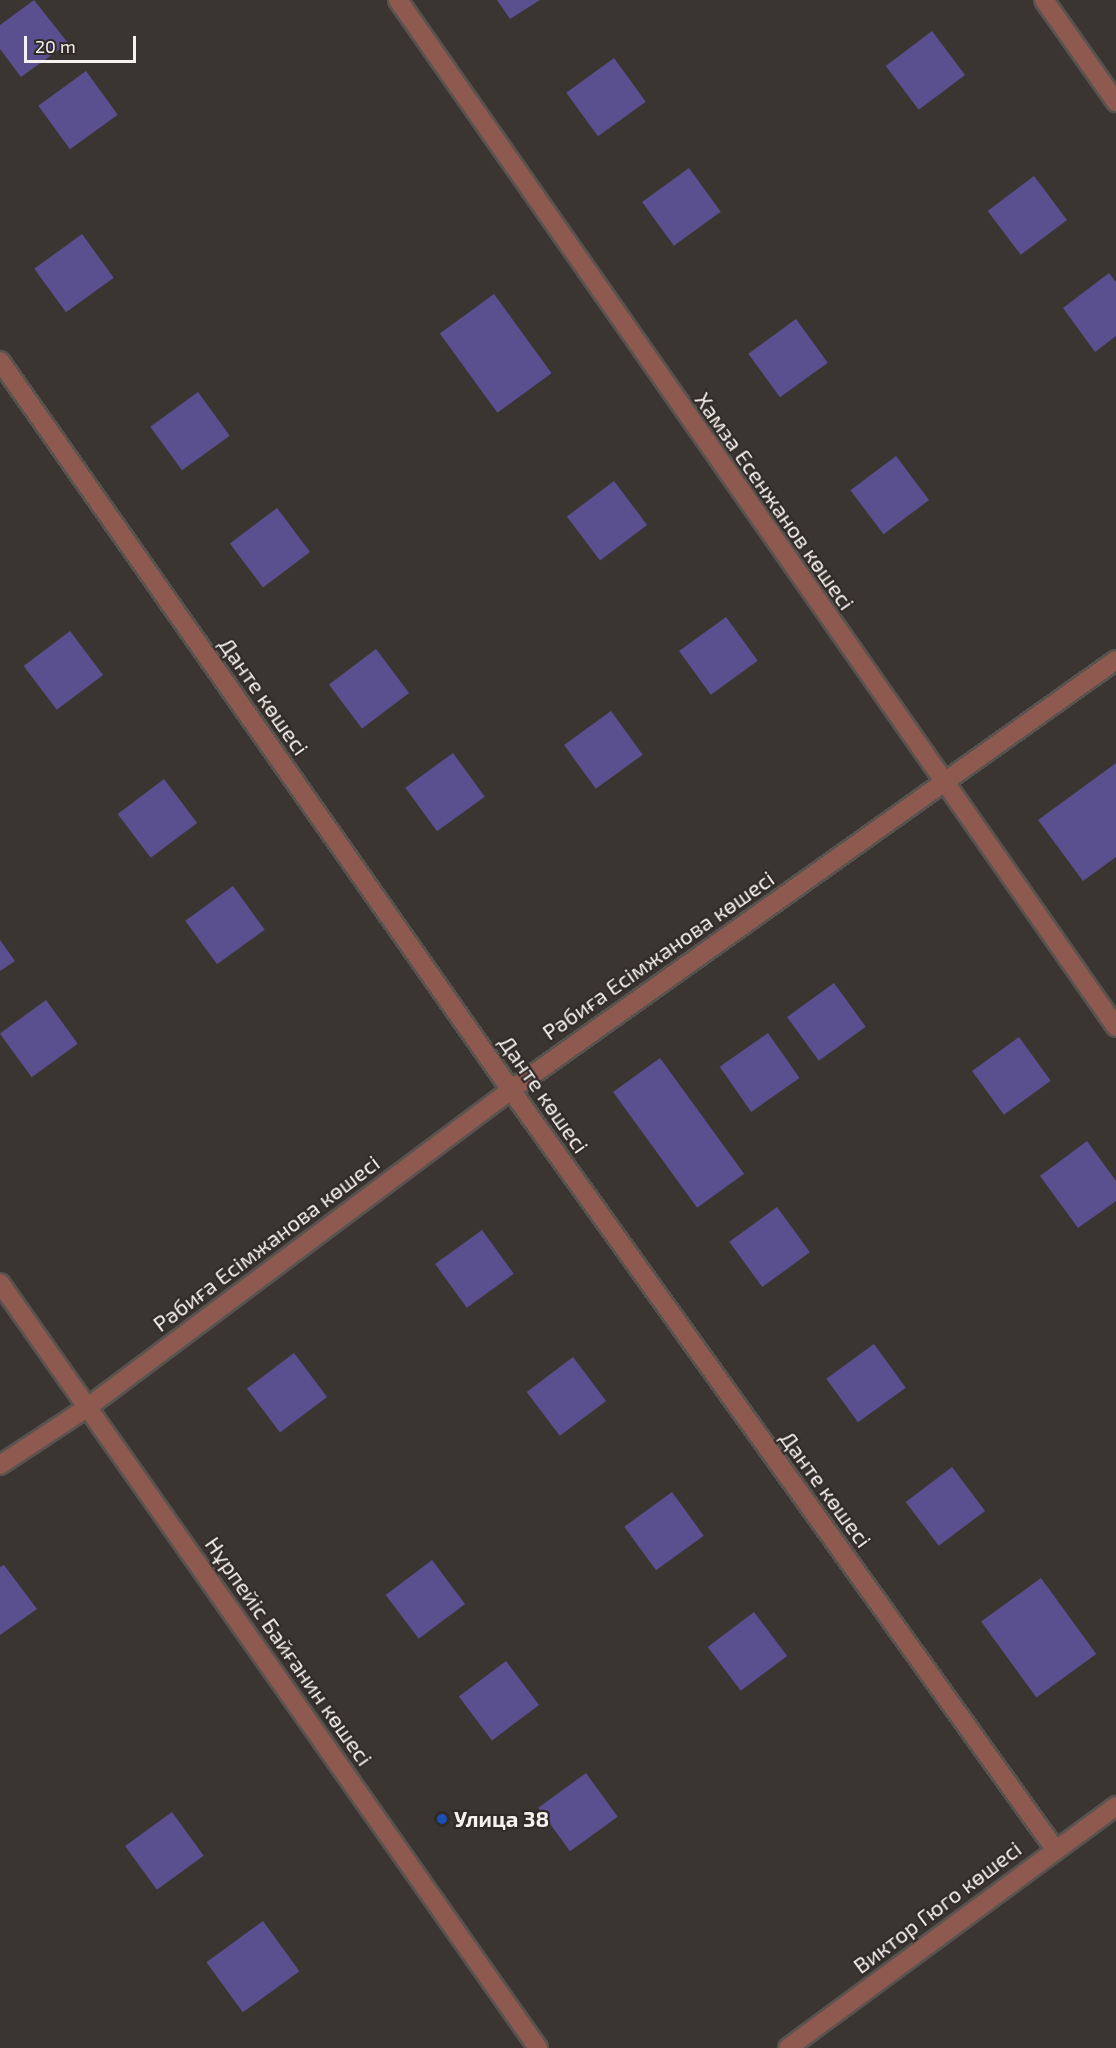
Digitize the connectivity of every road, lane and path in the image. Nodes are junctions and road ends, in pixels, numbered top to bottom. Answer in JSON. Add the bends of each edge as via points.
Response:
{"nodes":[{"id":1,"x":398,"y":0,"type":"edge"},
{"id":2,"x":1044,"y":0,"type":"edge"},
{"id":3,"x":1116,"y":102,"type":"edge"},
{"id":4,"x":0,"y":361,"type":"edge"},
{"id":5,"x":1116,"y":660,"type":"edge"},
{"id":6,"x":942,"y":783,"type":"junction"},
{"id":7,"x":1116,"y":1027,"type":"edge"},
{"id":8,"x":511,"y":1090,"type":"junction"},
{"id":9,"x":0,"y":1283,"type":"edge"},
{"id":10,"x":88,"y":1407,"type":"junction"},
{"id":11,"x":0,"y":1465,"type":"edge"},
{"id":12,"x":1116,"y":1806,"type":"edge"},
{"id":13,"x":1055,"y":1849,"type":"junction"},
{"id":14,"x":538,"y":2048,"type":"edge"},
{"id":15,"x":788,"y":2048,"type":"edge"}],
"edges":[{"from":1,"to":6,"type":"street","name":"Хамза Есенжанов көшесі"},
{"from":2,"to":3,"type":"street"},
{"from":4,"to":8,"type":"street","name":"Данте көшесі"},
{"from":5,"to":6,"type":"street","name":"Рәбиға Есімжанова көшесі"},
{"from":6,"to":7,"type":"street","name":"Хамза Есенжанов көшесі"},
{"from":6,"to":8,"type":"street","name":"Рәбиға Есімжанова көшесі"},
{"from":8,"to":10,"type":"street","name":"Рәбиға Есімжанова көшесі"},
{"from":8,"to":13,"type":"street","name":"Данте көшесі"},
{"from":9,"to":10,"type":"street","name":"Нұрпейіс Байғанин көшесі"},
{"from":10,"to":11,"type":"street","name":"Рәбиға Есімжанова көшесі"},
{"from":10,"to":14,"type":"street","name":"Нұрпейіс Байғанин көшесі"},
{"from":12,"to":13,"type":"street","name":"Виктор Гюго көшесі"},
{"from":13,"to":15,"type":"street","name":"Виктор Гюго көшесі"}]}
